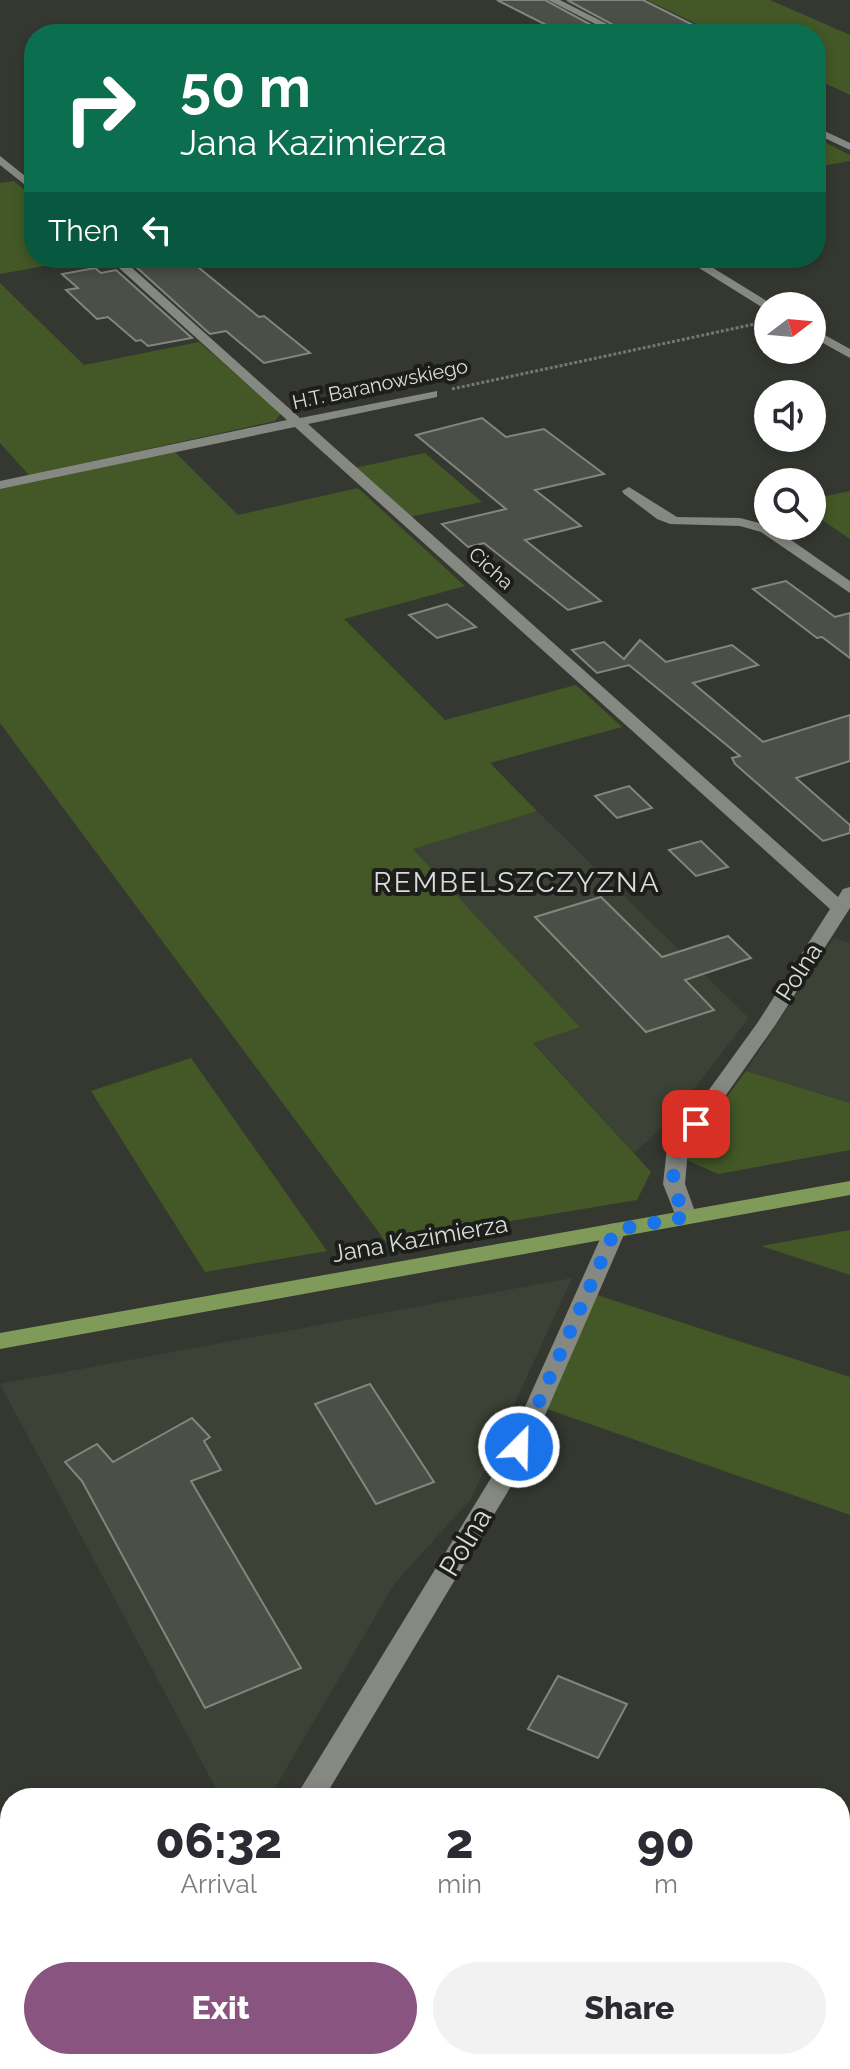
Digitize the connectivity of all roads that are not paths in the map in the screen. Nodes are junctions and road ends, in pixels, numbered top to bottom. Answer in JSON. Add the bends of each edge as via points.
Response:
{"nodes":[{"id":1,"x":553,"y":0,"type":"edge"},
{"id":2,"x":602,"y":24,"type":"edge"},
{"id":3,"x":826,"y":135,"type":"edge"},
{"id":4,"x":850,"y":147,"type":"edge"},
{"id":5,"x":0,"y":159,"type":"edge"},
{"id":6,"x":24,"y":180,"type":"edge"},
{"id":7,"x":125,"y":268,"type":"edge"},
{"id":8,"x":706,"y":268,"type":"edge"},
{"id":9,"x":754,"y":297,"type":"edge"},
{"id":10,"x":826,"y":340,"type":"edge"},
{"id":11,"x":850,"y":354,"type":"edge"},
{"id":12,"x":432,"y":394,"type":"road end"},
{"id":13,"x":299,"y":421,"type":"junction"},
{"id":14,"x":0,"y":485,"type":"edge"},
{"id":15,"x":629,"y":491,"type":"dead end"},
{"id":16,"x":850,"y":588,"type":"edge"},
{"id":17,"x":845,"y":901,"type":"edge"},
{"id":18,"x":850,"y":1188,"type":"edge"},
{"id":19,"x":686,"y":1217,"type":"junction"},
{"id":20,"x":615,"y":1230,"type":"junction"},
{"id":21,"x":0,"y":1341,"type":"edge"},
{"id":22,"x":315,"y":1788,"type":"edge"}],
"edges":[{"from":1,"to":2,"type":"street"},
{"from":3,"to":4,"type":"street"},
{"from":5,"to":6,"type":"street"},
{"from":7,"to":13,"type":"street","name":"Cicha"},
{"from":8,"to":9,"type":"street"},
{"from":10,"to":11,"type":"street"},
{"from":12,"to":13,"type":"street","name":"H.T. Baranowskiego"},
{"from":13,"to":14,"type":"street","name":"H.T. Baranowskiego"},
{"from":13,"to":17,"type":"street","name":"Cicha"},
{"from":15,"to":16,"type":"street","via":[[675,521],[740,522],[766,529]]},
{"from":17,"to":19,"type":"street","name":"Polna","via":[[678,1148],[673,1186]]},
{"from":18,"to":19,"type":"main road","name":"Jana Kazimierza"},
{"from":19,"to":20,"type":"main road","name":"Jana Kazimierza"},
{"from":20,"to":21,"type":"main road","name":"Jana Kazimierza"},
{"from":20,"to":22,"type":"street","name":"Polna","via":[[510,1468]]}]}
